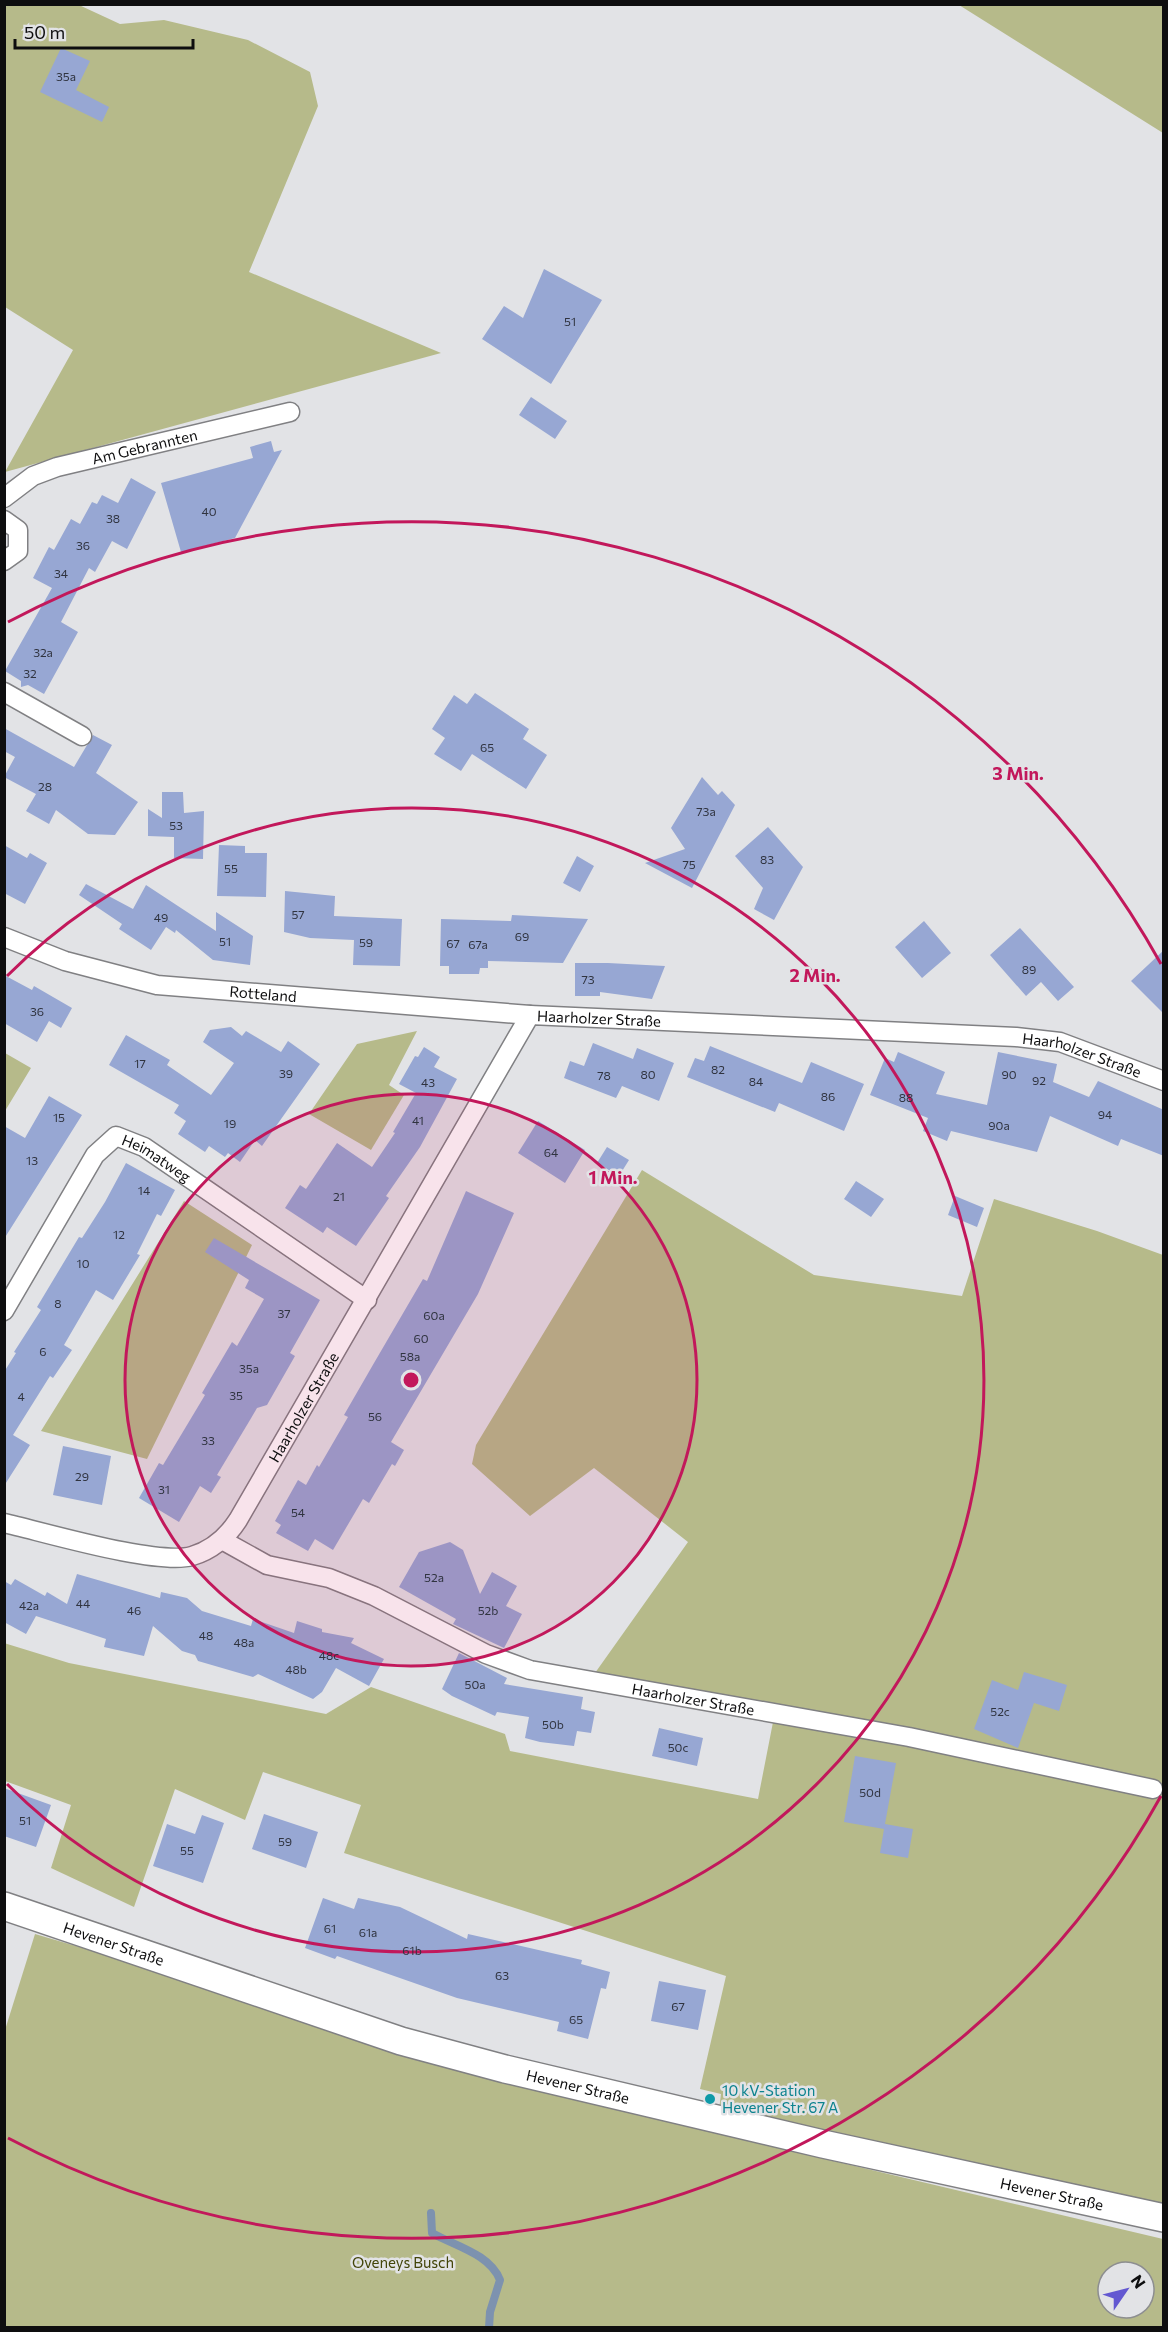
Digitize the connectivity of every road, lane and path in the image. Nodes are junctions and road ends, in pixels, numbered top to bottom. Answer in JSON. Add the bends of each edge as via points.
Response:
{"nodes":[{"id":1,"x":290,"y":412,"type":"dead end"},
{"id":2,"x":4,"y":498,"type":"edge"},
{"id":3,"x":4,"y":520,"type":"edge"},
{"id":4,"x":4,"y":561,"type":"edge"},
{"id":5,"x":4,"y":692,"type":"edge"},
{"id":6,"x":82,"y":736,"type":"dead end"},
{"id":7,"x":4,"y":937,"type":"edge"},
{"id":8,"x":530,"y":1015,"type":"junction"},
{"id":9,"x":1164,"y":1081,"type":"edge"},
{"id":10,"x":367,"y":1300,"type":"junction"},
{"id":11,"x":4,"y":1311,"type":"edge"},
{"id":12,"x":4,"y":1523,"type":"edge"},
{"id":13,"x":222,"y":1540,"type":"junction"},
{"id":14,"x":1153,"y":1789,"type":"dead end"},
{"id":15,"x":4,"y":1906,"type":"edge"},
{"id":16,"x":1164,"y":2218,"type":"edge"}],
"edges":[{"from":1,"to":2,"type":"street","name":"Am Gebrannten","via":[[57,467],[33,476]]},
{"from":3,"to":4,"type":"street","via":[[18,530],[20,542],[18,551]]},
{"from":5,"to":6,"type":"street"},
{"from":7,"to":8,"type":"street","name":"Rotteland","via":[[65,961],[157,985]]},
{"from":8,"to":9,"type":"street","name":"Haarholzer Straße","via":[[1016,1037],[1068,1044]]},
{"from":8,"to":10,"type":"street","name":"Haarholzer Straße"},
{"from":10,"to":11,"type":"street","name":"Heimatweg","via":[[144,1147],[116,1136],[94,1155]]},
{"from":10,"to":13,"type":"street","name":"Haarholzer Straße","via":[[238,1520]]},
{"from":12,"to":13,"type":"street","name":"Haarholzer Straße","via":[[173,1559],[206,1551]]},
{"from":13,"to":14,"type":"street","name":"Haarholzer Straße","via":[[267,1565],[329,1578],[374,1596],[486,1654],[530,1670],[862,1728]]},
{"from":15,"to":16,"type":"street","name":"Hevener Straße","via":[[401,2041],[505,2069],[823,2144]]}]}
